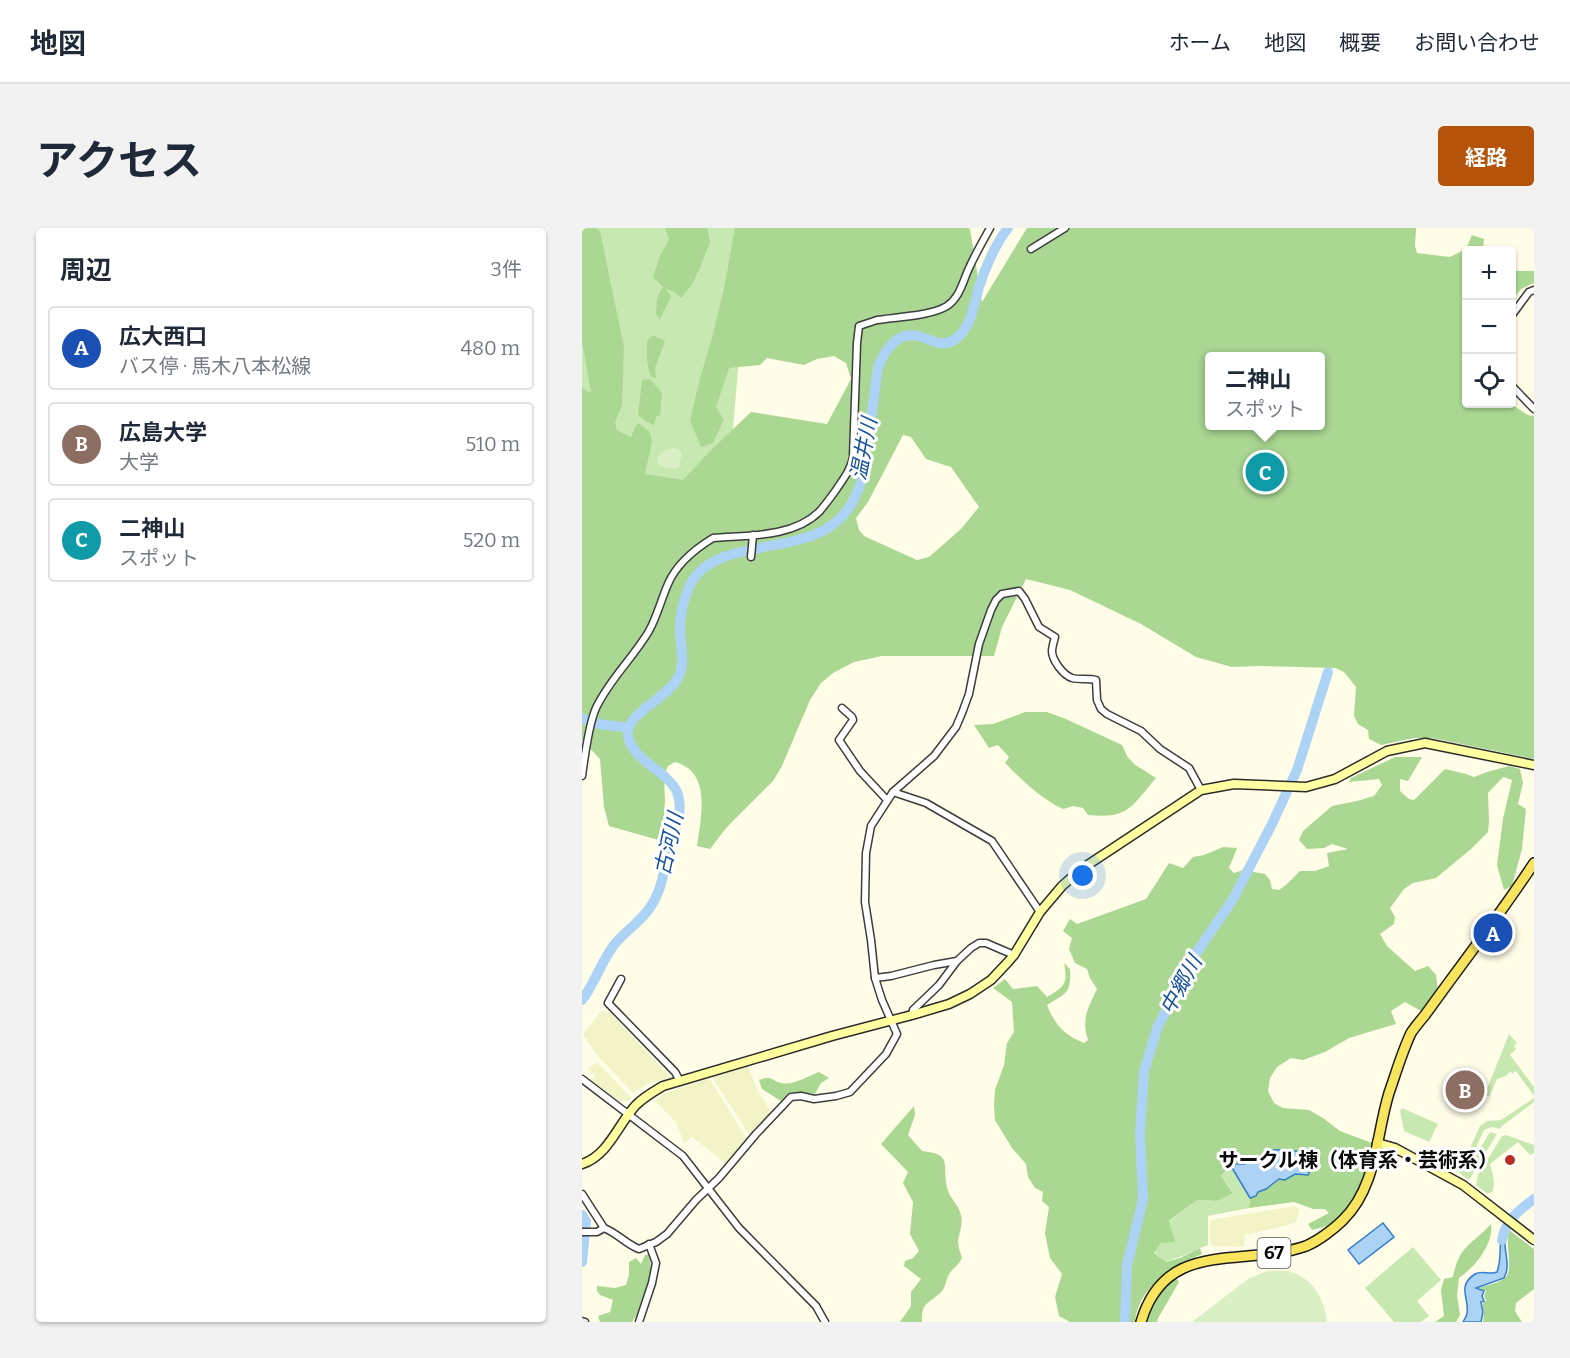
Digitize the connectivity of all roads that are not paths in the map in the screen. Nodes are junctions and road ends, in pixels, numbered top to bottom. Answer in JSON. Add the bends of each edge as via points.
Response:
{"nodes":[{"id":1,"x":990,"y":228,"type":"edge"},
{"id":2,"x":1065,"y":228,"type":"edge"},
{"id":3,"x":1031,"y":249,"type":"dead end"},
{"id":4,"x":1534,"y":290,"type":"edge"},
{"id":5,"x":1516,"y":310,"type":"edge"},
{"id":6,"x":1516,"y":390,"type":"edge"},
{"id":7,"x":1534,"y":409,"type":"edge"},
{"id":8,"x":753,"y":536,"type":"junction"},
{"id":9,"x":751,"y":557,"type":"dead end"},
{"id":10,"x":842,"y":708,"type":"dead end"},
{"id":11,"x":1534,"y":765,"type":"edge"},
{"id":12,"x":582,"y":776,"type":"edge"},
{"id":13,"x":1201,"y":790,"type":"junction"},
{"id":14,"x":893,"y":792,"type":"junction"},
{"id":15,"x":887,"y":800,"type":"junction"},
{"id":16,"x":1534,"y":863,"type":"edge"},
{"id":17,"x":1534,"y":869,"type":"edge"},
{"id":18,"x":1517,"y":889,"type":"junction"},
{"id":19,"x":1040,"y":912,"type":"junction"},
{"id":20,"x":1014,"y":955,"type":"junction"},
{"id":21,"x":957,"y":961,"type":"junction"},
{"id":22,"x":875,"y":978,"type":"junction"},
{"id":23,"x":621,"y":979,"type":"dead end"},
{"id":24,"x":912,"y":1015,"type":"junction"},
{"id":25,"x":891,"y":1021,"type":"junction"},
{"id":26,"x":582,"y":1079,"type":"edge"},
{"id":27,"x":680,"y":1081,"type":"junction"},
{"id":28,"x":629,"y":1115,"type":"junction"},
{"id":29,"x":1377,"y":1143,"type":"junction"},
{"id":30,"x":582,"y":1164,"type":"edge"},
{"id":31,"x":709,"y":1189,"type":"junction"},
{"id":32,"x":582,"y":1194,"type":"edge"},
{"id":33,"x":604,"y":1227,"type":"junction"},
{"id":34,"x":582,"y":1232,"type":"edge"},
{"id":35,"x":1534,"y":1240,"type":"edge"},
{"id":36,"x":649,"y":1244,"type":"junction"},
{"id":37,"x":639,"y":1322,"type":"edge"},
{"id":38,"x":825,"y":1322,"type":"edge"},
{"id":39,"x":1141,"y":1322,"type":"edge"}],
"edges":[{"from":1,"to":8,"type":"street","via":[[961,288],[947,306],[859,326],[852,467],[818,513],[786,530]]},
{"from":2,"to":3,"type":"street"},
{"from":4,"to":5,"type":"street"},
{"from":6,"to":7,"type":"street"},
{"from":8,"to":9,"type":"street"},
{"from":8,"to":12,"type":"street","via":[[713,538],[682,564],[669,582],[648,632],[594,713]]},
{"from":10,"to":15,"type":"street","via":[[853,720],[839,740]]},
{"from":11,"to":13,"type":"street","via":[[1425,743],[1388,751],[1335,779],[1306,787],[1234,784]]},
{"from":13,"to":14,"type":"street","via":[[1189,768],[1141,731],[1101,709],[1096,680],[1072,678],[1058,666],[1052,650],[1054,637],[1039,627],[1019,591],[1002,594],[991,610],[956,727],[934,756]]},
{"from":13,"to":19,"type":"street","via":[[1080,870]]},
{"from":14,"to":15,"type":"street"},
{"from":14,"to":19,"type":"street","via":[[926,803],[992,841]]},
{"from":15,"to":22,"type":"street","via":[[871,826],[866,853],[865,902]]},
{"from":16,"to":18,"type":"main road","number":"67"},
{"from":17,"to":18,"type":"main road","number":"67"},
{"from":18,"to":29,"type":"main road","number":"67","via":[[1412,1032],[1388,1096]]},
{"from":19,"to":20,"type":"street"},
{"from":20,"to":21,"type":"street","via":[[979,943]]},
{"from":20,"to":24,"type":"street","via":[[991,980],[970,994]]},
{"from":21,"to":22,"type":"street"},
{"from":21,"to":24,"type":"street"},
{"from":22,"to":25,"type":"street"},
{"from":23,"to":27,"type":"street","via":[[608,1003]]},
{"from":24,"to":25,"type":"street"},
{"from":25,"to":27,"type":"street"},
{"from":25,"to":31,"type":"street","via":[[897,1034],[886,1054],[850,1092],[791,1097]]},
{"from":26,"to":28,"type":"street"},
{"from":27,"to":28,"type":"street","via":[[647,1096]]},
{"from":28,"to":30,"type":"street","via":[[600,1152]]},
{"from":28,"to":31,"type":"street","via":[[683,1156]]},
{"from":29,"to":35,"type":"street","via":[[1395,1148],[1463,1185]]},
{"from":29,"to":39,"type":"main road","number":"67","via":[[1368,1180],[1356,1205],[1327,1233],[1308,1245],[1285,1251],[1188,1265],[1155,1292]]},
{"from":31,"to":36,"type":"street","via":[[668,1234]]},
{"from":31,"to":38,"type":"street","via":[[739,1228],[816,1306]]},
{"from":32,"to":33,"type":"street"},
{"from":33,"to":34,"type":"street","via":[[597,1232]]},
{"from":33,"to":36,"type":"street","via":[[631,1246],[639,1249]]},
{"from":36,"to":37,"type":"street","via":[[656,1263]]}]}
